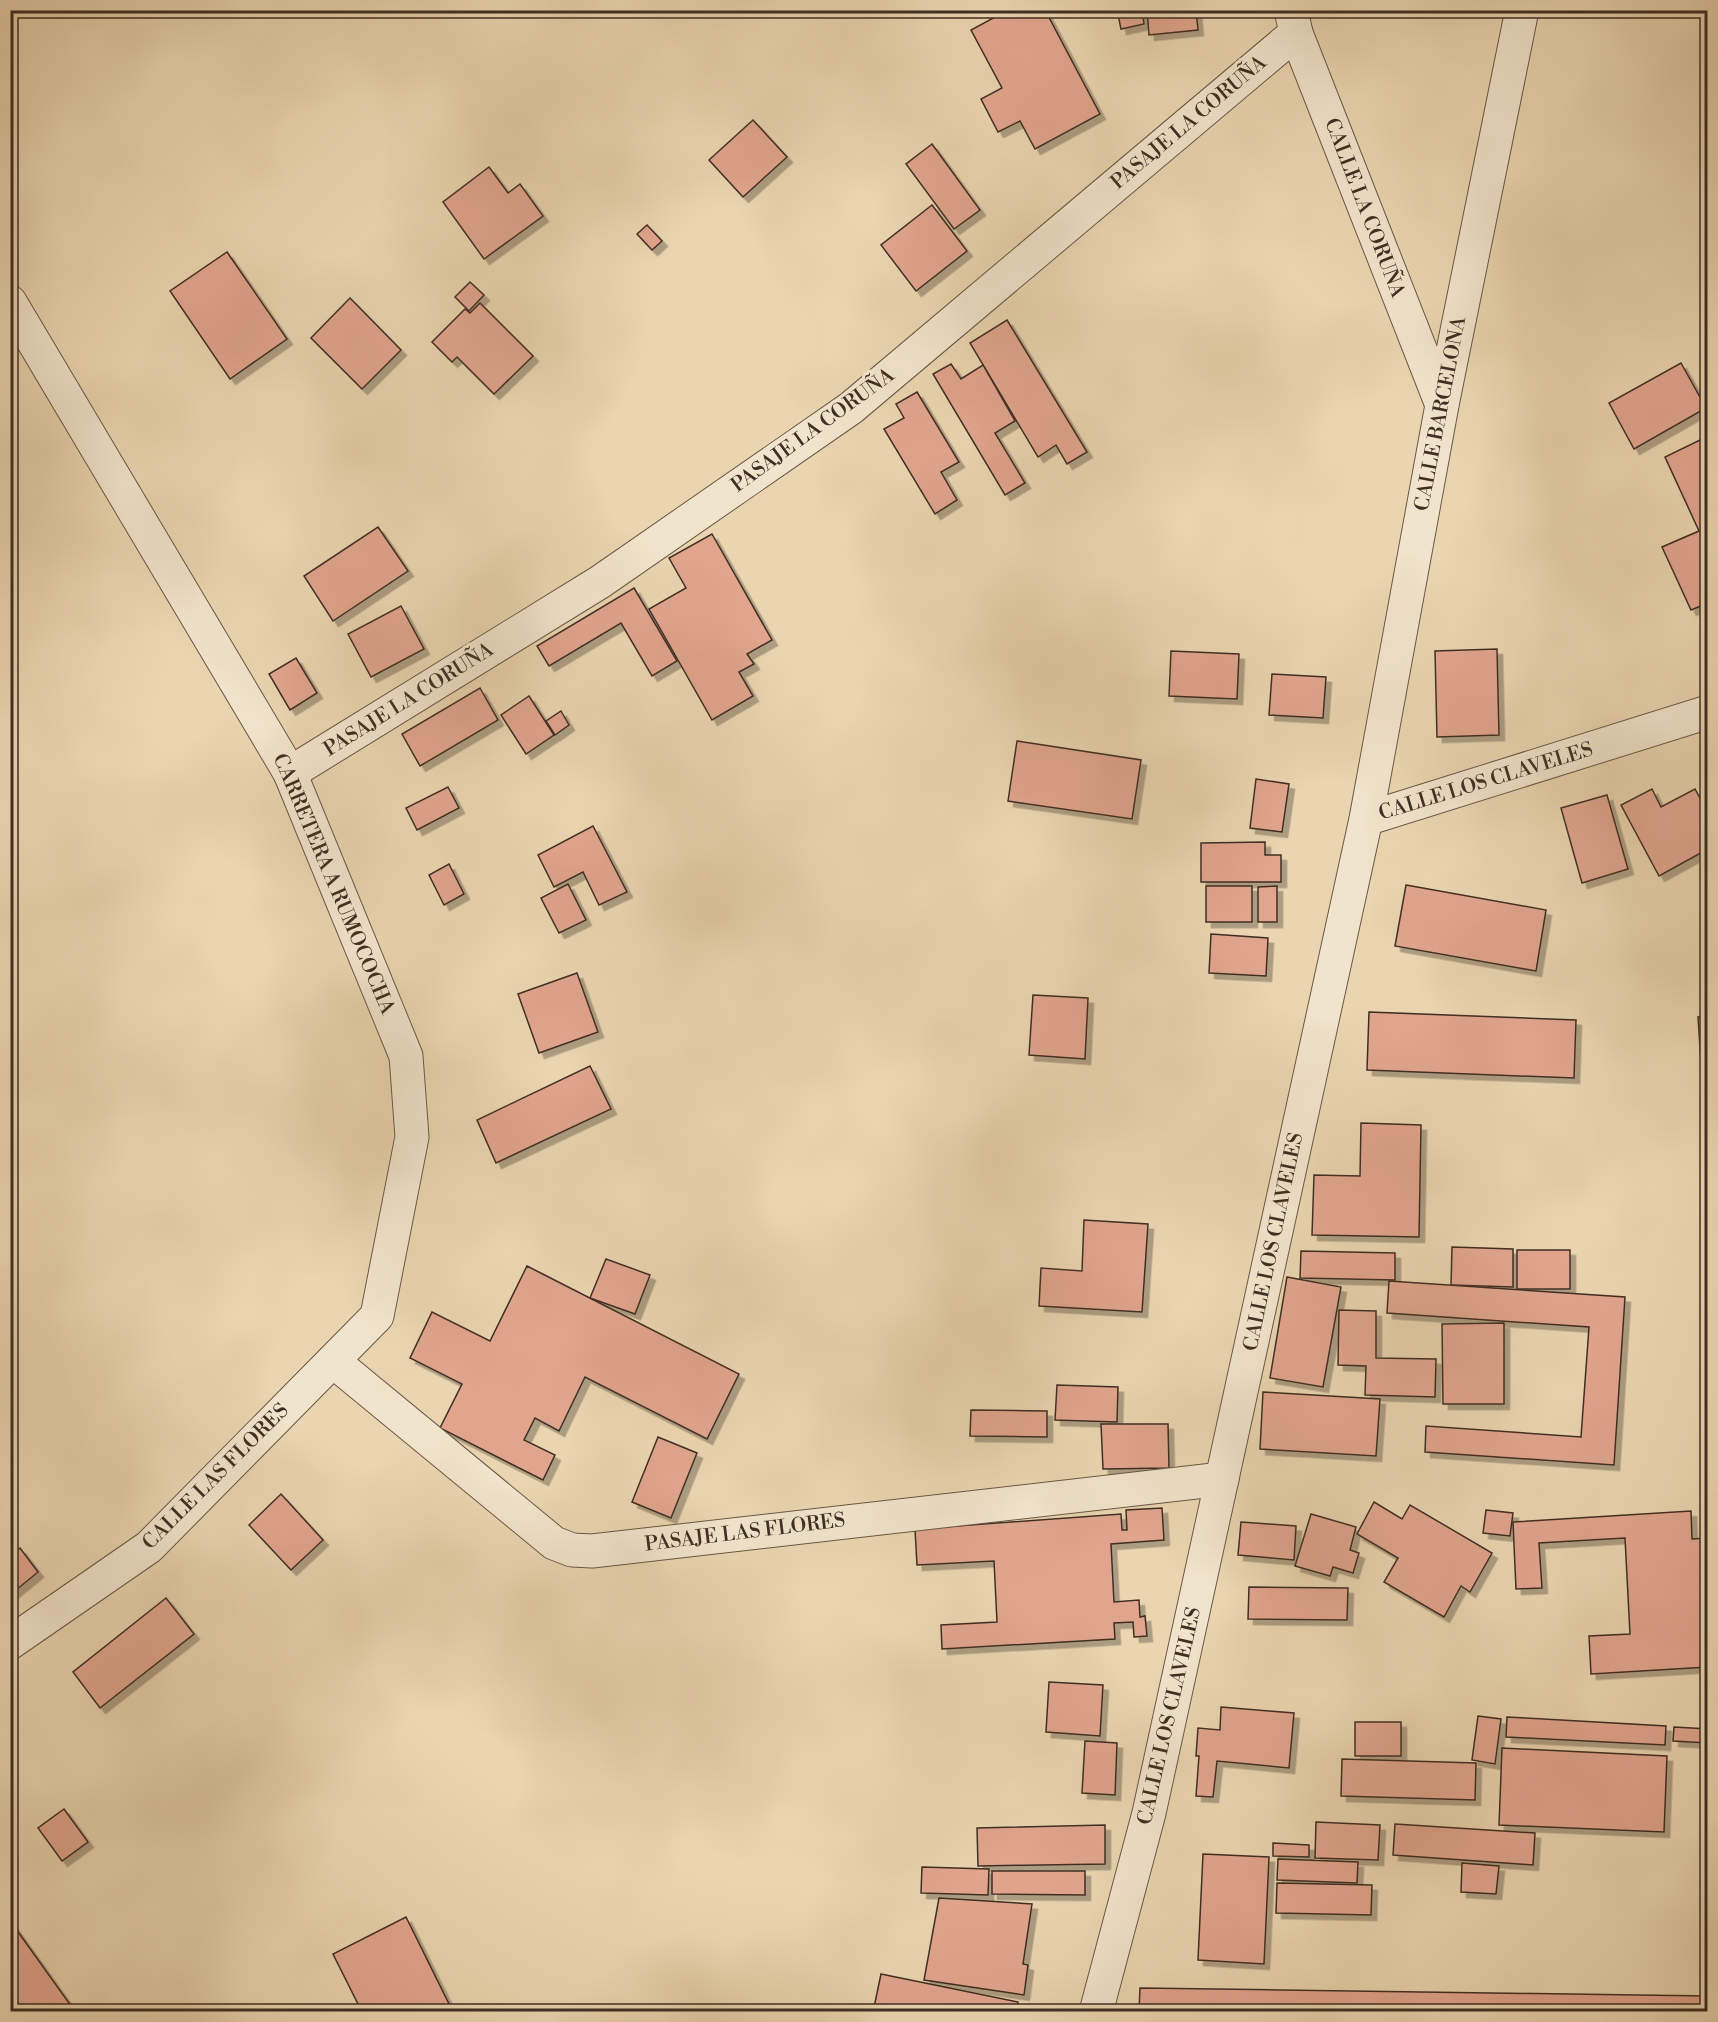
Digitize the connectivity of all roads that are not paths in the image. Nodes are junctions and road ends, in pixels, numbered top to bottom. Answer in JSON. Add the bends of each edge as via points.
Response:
{"nodes":[{"id":1,"x":1522,"y":10,"type":"edge"},
{"id":2,"x":1293,"y":22,"type":"edge"},
{"id":3,"x":10,"y":302,"type":"edge"},
{"id":4,"x":1442,"y":405,"type":"junction"},
{"id":5,"x":1707,"y":712,"type":"edge"},
{"id":6,"x":290,"y":773,"type":"junction"},
{"id":7,"x":1366,"y":819,"type":"junction"},
{"id":8,"x":377,"y":1316,"type":"joint"},
{"id":9,"x":333,"y":1361,"type":"junction"},
{"id":10,"x":1222,"y":1479,"type":"junction"},
{"id":11,"x":10,"y":1643,"type":"edge"},
{"id":12,"x":1096,"y":2012,"type":"edge"}],
"edges":[{"from":1,"to":4,"type":"street","name":"CALLE BARCELONA"},
{"from":2,"to":4,"type":"street","name":"CALLE LA CORUÑA"},
{"from":2,"to":6,"type":"street","name":"PASAJE LA CORUÑA","via":[[851,408],[600,582]]},
{"from":3,"to":6,"type":"street","name":"CARRETERA A RUMOCOCHA"},
{"from":4,"to":7,"type":"street","name":"CALLE BARCELONA"},
{"from":5,"to":7,"type":"street","name":"CALLE LOS CLAVELES"},
{"from":6,"to":8,"type":"street","name":"CARRETERA A RUMOCOCHA","via":[[406,1056],[412,1137]]},
{"from":7,"to":10,"type":"street","name":"CALLE LOS CLAVELES"},
{"from":8,"to":9,"type":"street","name":"CALLE LAS FLORES"},
{"from":9,"to":10,"type":"street","name":"PASAJE LAS FLORES","via":[[554,1543],[572,1550],[592,1551]]},
{"from":9,"to":11,"type":"street","name":"CALLE LAS FLORES","via":[[148,1547]]},
{"from":10,"to":12,"type":"street","name":"CALLE LOS CLAVELES","via":[[1149,1813]]}]}
